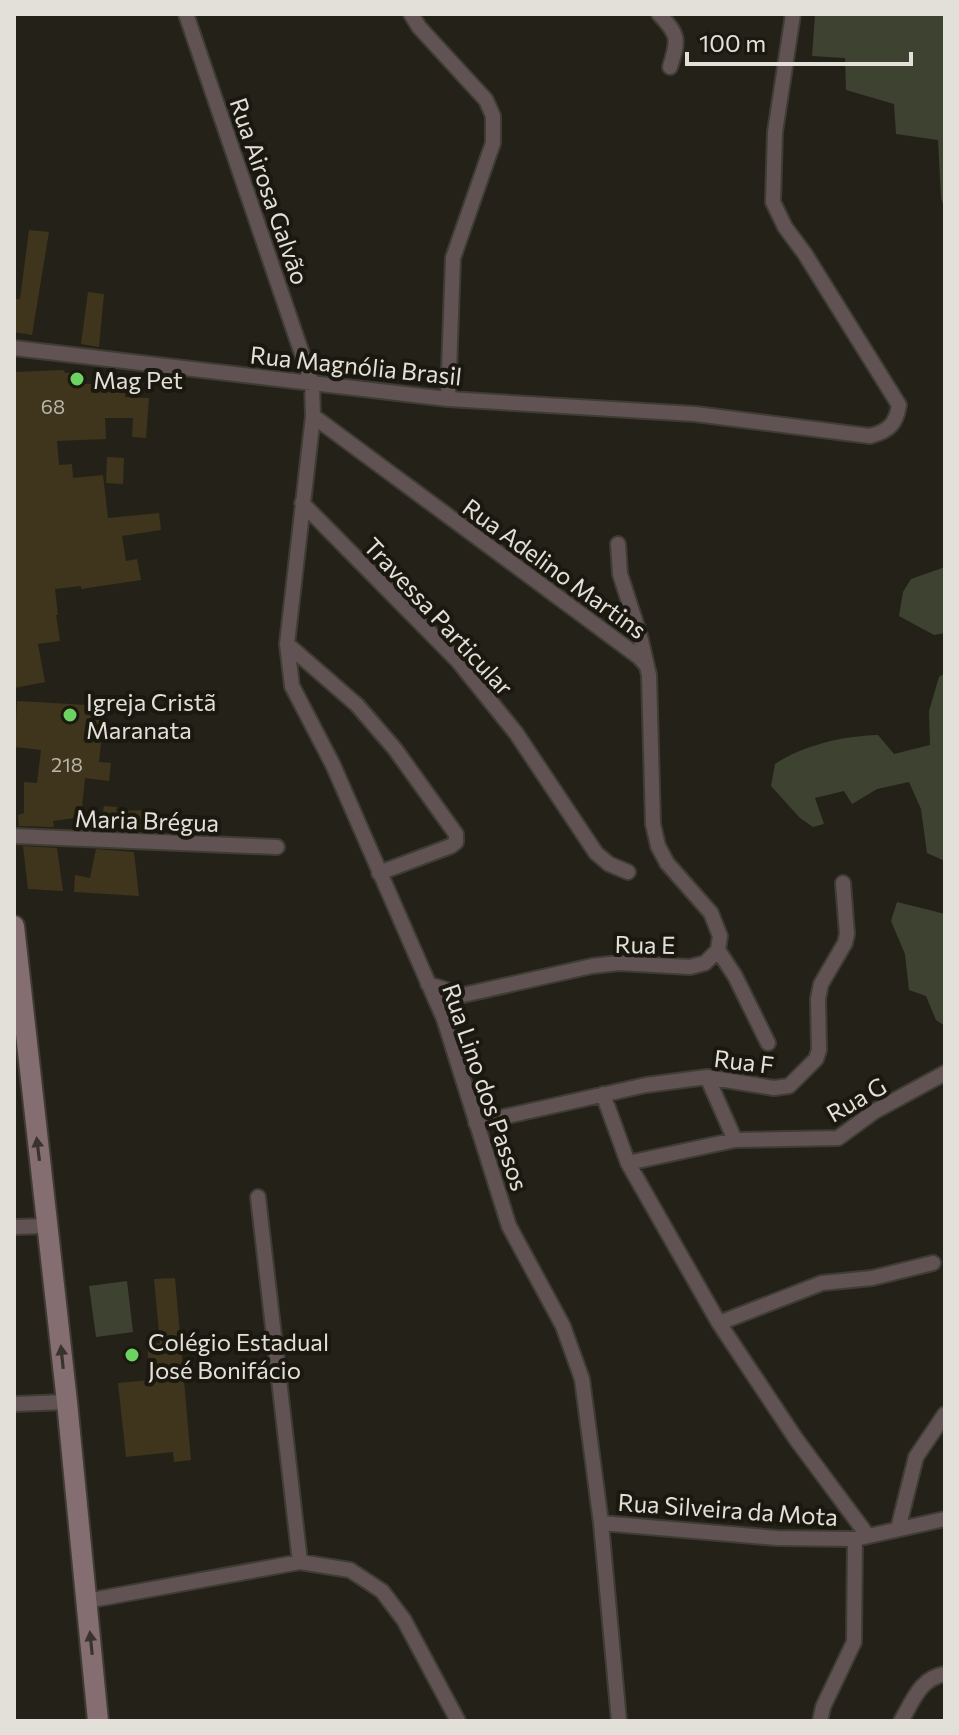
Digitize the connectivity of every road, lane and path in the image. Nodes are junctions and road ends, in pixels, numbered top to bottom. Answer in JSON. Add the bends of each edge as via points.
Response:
{"nodes":[{"id":1,"x":186,"y":14,"type":"edge"},
{"id":2,"x":411,"y":14,"type":"edge"},
{"id":3,"x":659,"y":14,"type":"edge"},
{"id":4,"x":793,"y":14,"type":"edge"},
{"id":5,"x":670,"y":67,"type":"dead end"},
{"id":6,"x":14,"y":348,"type":"edge"},
{"id":7,"x":312,"y":383,"type":"junction"},
{"id":8,"x":448,"y":399,"type":"junction"},
{"id":9,"x":313,"y":416,"type":"junction"},
{"id":10,"x":302,"y":503,"type":"junction"},
{"id":11,"x":618,"y":544,"type":"dead end"},
{"id":12,"x":287,"y":644,"type":"junction"},
{"id":13,"x":646,"y":666,"type":"junction"},
{"id":14,"x":14,"y":836,"type":"edge"},
{"id":15,"x":277,"y":847,"type":"dead end"},
{"id":16,"x":628,"y":872,"type":"dead end"},
{"id":17,"x":379,"y":873,"type":"junction"},
{"id":18,"x":843,"y":883,"type":"dead end"},
{"id":19,"x":14,"y":926,"type":"edge"},
{"id":20,"x":718,"y":950,"type":"junction"},
{"id":21,"x":428,"y":984,"type":"junction"},
{"id":22,"x":463,"y":995,"type":"junction"},
{"id":23,"x":444,"y":1019,"type":"junction"},
{"id":24,"x":19,"y":1026,"type":"edge"},
{"id":25,"x":768,"y":1043,"type":"dead end"},
{"id":26,"x":945,"y":1073,"type":"edge"},
{"id":27,"x":707,"y":1077,"type":"junction"},
{"id":28,"x":603,"y":1094,"type":"junction"},
{"id":29,"x":476,"y":1123,"type":"junction"},
{"id":30,"x":735,"y":1140,"type":"junction"},
{"id":31,"x":628,"y":1163,"type":"junction"},
{"id":32,"x":258,"y":1197,"type":"dead end"},
{"id":33,"x":47,"y":1226,"type":"junction"},
{"id":34,"x":14,"y":1227,"type":"edge"},
{"id":35,"x":933,"y":1263,"type":"dead end"},
{"id":36,"x":719,"y":1323,"type":"junction"},
{"id":37,"x":67,"y":1402,"type":"junction"},
{"id":38,"x":14,"y":1404,"type":"edge"},
{"id":39,"x":945,"y":1414,"type":"edge"},
{"id":40,"x":945,"y":1519,"type":"edge"},
{"id":41,"x":601,"y":1523,"type":"junction"},
{"id":42,"x":898,"y":1529,"type":"junction"},
{"id":43,"x":862,"y":1537,"type":"junction"},
{"id":44,"x":300,"y":1562,"type":"junction"},
{"id":45,"x":86,"y":1601,"type":"junction"},
{"id":46,"x":945,"y":1674,"type":"edge"},
{"id":47,"x":98,"y":1721,"type":"edge"},
{"id":48,"x":458,"y":1721,"type":"edge"},
{"id":49,"x":619,"y":1721,"type":"edge"},
{"id":50,"x":820,"y":1721,"type":"edge"},
{"id":51,"x":901,"y":1721,"type":"edge"}],
"edges":[{"from":1,"to":7,"type":"street","name":"Rua Airosa Galvão"},
{"from":2,"to":8,"type":"street","via":[[486,100],[495,129],[453,258]]},
{"from":3,"to":5,"type":"street","via":[[677,37]]},
{"from":4,"to":8,"type":"street","name":"Rua Magnólia Brasil","via":[[775,132],[773,202],[899,405],[891,427],[870,436],[695,414]]},
{"from":6,"to":7,"type":"street","name":"Rua Magnólia Brasil"},
{"from":7,"to":8,"type":"street","name":"Rua Magnólia Brasil"},
{"from":7,"to":9,"type":"street","name":"Rua Lino dos Passos"},
{"from":9,"to":10,"type":"street","name":"Rua Lino dos Passos"},
{"from":9,"to":13,"type":"street","name":"Rua Adelino Martins"},
{"from":10,"to":12,"type":"street","name":"Rua Lino dos Passos"},
{"from":10,"to":16,"type":"street","name":"Travessa Particular","via":[[458,661],[516,733],[596,853]]},
{"from":11,"to":13,"type":"street","via":[[620,574]]},
{"from":12,"to":17,"type":"street","name":"Rua Lino dos Passos","via":[[292,686]]},
{"from":12,"to":17,"type":"street","via":[[357,705],[456,834],[456,842]]},
{"from":13,"to":20,"type":"street","name":"Rua Adelino Martins","via":[[658,846],[711,913],[720,936]]},
{"from":14,"to":15,"type":"street","name":"Maria Brégua"},
{"from":17,"to":21,"type":"street","name":"Rua Lino dos Passos"},
{"from":18,"to":27,"type":"street","name":"Rua F","via":[[847,934],[821,984],[816,1059],[783,1088]]},
{"from":19,"to":24,"type":"main road"},
{"from":20,"to":22,"type":"street","name":"Rua E","via":[[705,963],[690,967],[592,966]]},
{"from":20,"to":25,"type":"street"},
{"from":21,"to":22,"type":"street"},
{"from":21,"to":23,"type":"street","name":"Rua Lino dos Passos"},
{"from":22,"to":23,"type":"street"},
{"from":23,"to":29,"type":"street","name":"Rua Lino dos Passos"},
{"from":33,"to":24,"type":"main road","one_way":true},
{"from":26,"to":30,"type":"street","name":"Rua G","via":[[838,1138]]},
{"from":27,"to":28,"type":"street","name":"Rua F"},
{"from":27,"to":30,"type":"street"},
{"from":28,"to":29,"type":"street","name":"Rua F"},
{"from":28,"to":31,"type":"street"},
{"from":29,"to":41,"type":"street","name":"Rua Lino dos Passos","via":[[513,1236],[563,1326],[582,1379]]},
{"from":30,"to":31,"type":"street","name":"Rua G"},
{"from":31,"to":36,"type":"street"},
{"from":32,"to":44,"type":"street"},
{"from":33,"to":34,"type":"street"},
{"from":37,"to":33,"type":"main road","one_way":true},
{"from":35,"to":36,"type":"street","via":[[822,1283]]},
{"from":36,"to":43,"type":"street"},
{"from":37,"to":38,"type":"street"},
{"from":37,"to":45,"type":"main road"},
{"from":39,"to":42,"type":"street","via":[[916,1457]]},
{"from":40,"to":42,"type":"street","name":"Rua Silveira da Mota"},
{"from":41,"to":43,"type":"street","name":"Rua Silveira da Mota","via":[[777,1538]]},
{"from":41,"to":49,"type":"street","name":"Rua Lino dos Passos"},
{"from":42,"to":43,"type":"street","name":"Rua Silveira da Mota"},
{"from":43,"to":50,"type":"street","via":[[854,1642]]},
{"from":44,"to":45,"type":"street"},
{"from":44,"to":48,"type":"street","via":[[350,1570],[382,1591],[404,1620]]},
{"from":47,"to":45,"type":"main road","one_way":true},
{"from":46,"to":51,"type":"street","via":[[922,1684]]}]}
